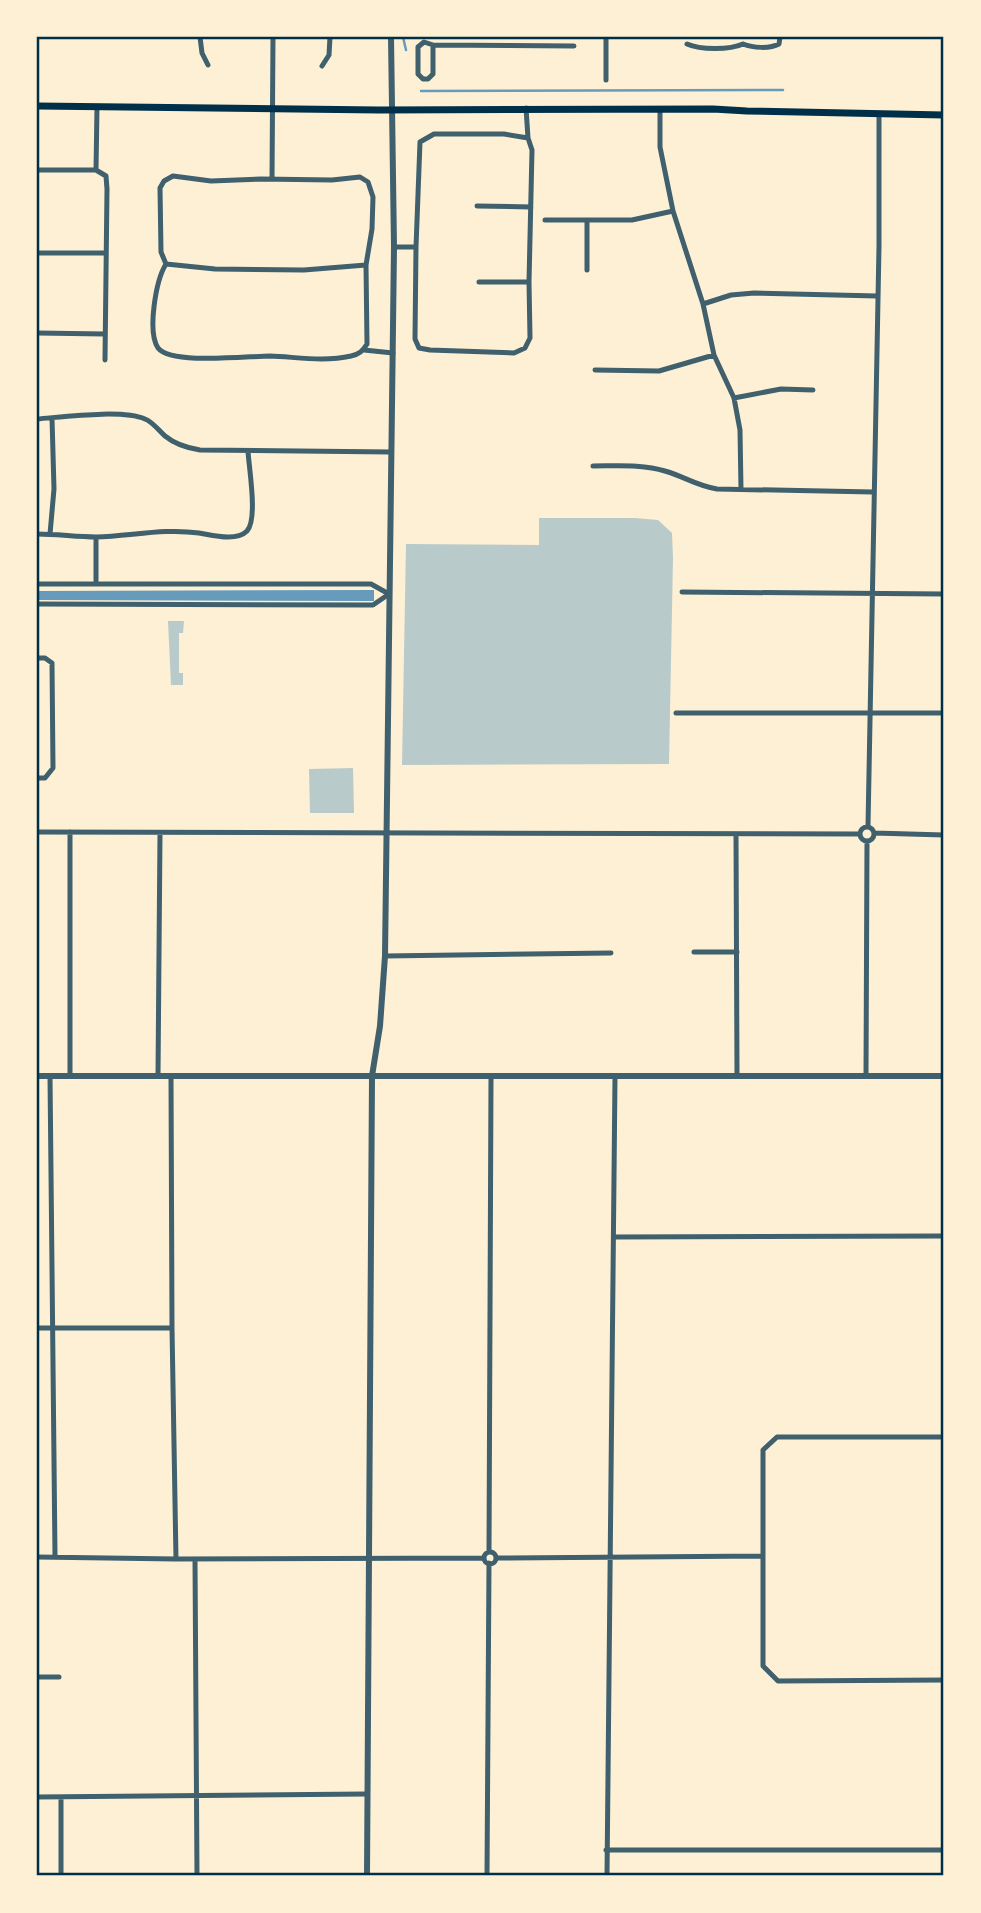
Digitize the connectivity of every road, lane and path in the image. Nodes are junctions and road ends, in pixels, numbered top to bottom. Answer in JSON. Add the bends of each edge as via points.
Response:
{"nodes":[{"id":1,"x":200,"y":37,"type":"edge"},
{"id":2,"x":272,"y":37,"type":"edge"},
{"id":3,"x":330,"y":37,"type":"edge"},
{"id":4,"x":391,"y":37,"type":"edge"},
{"id":5,"x":528,"y":37,"type":"edge"},
{"id":6,"x":546,"y":37,"type":"edge"},
{"id":7,"x":606,"y":37,"type":"edge"},
{"id":8,"x":684,"y":37,"type":"edge"},
{"id":9,"x":745,"y":37,"type":"edge"},
{"id":10,"x":780,"y":37,"type":"edge"},
{"id":11,"x":743,"y":44,"type":"junction"},
{"id":12,"x":433,"y":45,"type":"junction"},
{"id":13,"x":528,"y":45,"type":"junction"},
{"id":14,"x":546,"y":46,"type":"junction"},
{"id":15,"x":574,"y":46,"type":"dead end"},
{"id":16,"x":208,"y":65,"type":"dead end"},
{"id":17,"x":322,"y":66,"type":"dead end"},
{"id":18,"x":606,"y":80,"type":"dead end"},
{"id":19,"x":37,"y":106,"type":"edge"},
{"id":20,"x":97,"y":107,"type":"junction"},
{"id":21,"x":526,"y":108,"type":"junction"},
{"id":22,"x":660,"y":108,"type":"junction"},
{"id":23,"x":274,"y":109,"type":"junction"},
{"id":24,"x":393,"y":110,"type":"junction"},
{"id":25,"x":879,"y":115,"type":"junction"},
{"id":26,"x":944,"y":115,"type":"edge"},
{"id":27,"x":528,"y":138,"type":"junction"},
{"id":28,"x":37,"y":170,"type":"edge"},
{"id":29,"x":96,"y":170,"type":"junction"},
{"id":30,"x":272,"y":179,"type":"junction"},
{"id":31,"x":477,"y":206,"type":"dead end"},
{"id":32,"x":531,"y":207,"type":"junction"},
{"id":33,"x":673,"y":211,"type":"junction"},
{"id":34,"x":545,"y":220,"type":"dead end"},
{"id":35,"x":587,"y":221,"type":"junction"},
{"id":36,"x":394,"y":247,"type":"junction"},
{"id":37,"x":415,"y":247,"type":"junction"},
{"id":38,"x":37,"y":253,"type":"edge"},
{"id":39,"x":106,"y":253,"type":"junction"},
{"id":40,"x":166,"y":264,"type":"junction"},
{"id":41,"x":366,"y":265,"type":"junction"},
{"id":42,"x":587,"y":270,"type":"dead end"},
{"id":43,"x":480,"y":282,"type":"dead end"},
{"id":44,"x":529,"y":282,"type":"junction"},
{"id":45,"x":877,"y":296,"type":"junction"},
{"id":46,"x":703,"y":304,"type":"junction"},
{"id":47,"x":37,"y":333,"type":"edge"},
{"id":48,"x":105,"y":334,"type":"junction"},
{"id":49,"x":364,"y":350,"type":"junction"},
{"id":50,"x":393,"y":353,"type":"junction"},
{"id":51,"x":714,"y":355,"type":"junction"},
{"id":52,"x":105,"y":360,"type":"dead end"},
{"id":53,"x":595,"y":369,"type":"dead end"},
{"id":54,"x":813,"y":390,"type":"dead end"},
{"id":55,"x":734,"y":398,"type":"junction"},
{"id":56,"x":52,"y":418,"type":"junction"},
{"id":57,"x":37,"y":419,"type":"edge"},
{"id":58,"x":248,"y":451,"type":"junction"},
{"id":59,"x":391,"y":452,"type":"junction"},
{"id":60,"x":593,"y":466,"type":"dead end"},
{"id":61,"x":741,"y":489,"type":"junction"},
{"id":62,"x":873,"y":492,"type":"junction"},
{"id":63,"x":37,"y":534,"type":"edge"},
{"id":64,"x":50,"y":534,"type":"junction"},
{"id":65,"x":96,"y":537,"type":"junction"},
{"id":66,"x":96,"y":583,"type":"junction"},
{"id":67,"x":37,"y":584,"type":"edge"},
{"id":68,"x":682,"y":592,"type":"dead end"},
{"id":69,"x":389,"y":594,"type":"junction"},
{"id":70,"x":871,"y":594,"type":"junction"},
{"id":71,"x":944,"y":594,"type":"edge"},
{"id":72,"x":37,"y":604,"type":"edge"},
{"id":73,"x":37,"y":658,"type":"edge"},
{"id":74,"x":676,"y":713,"type":"dead end"},
{"id":75,"x":871,"y":713,"type":"junction"},
{"id":76,"x":944,"y":713,"type":"edge"},
{"id":77,"x":37,"y":778,"type":"edge"},
{"id":78,"x":867,"y":826,"type":"junction"},
{"id":79,"x":37,"y":832,"type":"edge"},
{"id":80,"x":70,"y":832,"type":"junction"},
{"id":81,"x":160,"y":833,"type":"junction"},
{"id":82,"x":874,"y":833,"type":"junction"},
{"id":83,"x":386,"y":834,"type":"junction"},
{"id":84,"x":736,"y":834,"type":"junction"},
{"id":85,"x":860,"y":834,"type":"junction"},
{"id":86,"x":944,"y":835,"type":"edge"},
{"id":87,"x":867,"y":841,"type":"junction"},
{"id":88,"x":694,"y":952,"type":"dead end"},
{"id":89,"x":737,"y":952,"type":"junction"},
{"id":90,"x":611,"y":953,"type":"dead end"},
{"id":91,"x":385,"y":956,"type":"junction"},
{"id":92,"x":70,"y":1075,"type":"junction"},
{"id":93,"x":37,"y":1076,"type":"edge"},
{"id":94,"x":50,"y":1076,"type":"junction"},
{"id":95,"x":158,"y":1076,"type":"junction"},
{"id":96,"x":171,"y":1076,"type":"junction"},
{"id":97,"x":372,"y":1076,"type":"junction"},
{"id":98,"x":737,"y":1076,"type":"junction"},
{"id":99,"x":866,"y":1076,"type":"junction"},
{"id":100,"x":944,"y":1076,"type":"edge"},
{"id":101,"x":491,"y":1077,"type":"junction"},
{"id":102,"x":615,"y":1077,"type":"junction"},
{"id":103,"x":944,"y":1236,"type":"edge"},
{"id":104,"x":614,"y":1237,"type":"junction"},
{"id":105,"x":37,"y":1328,"type":"edge"},
{"id":106,"x":53,"y":1328,"type":"junction"},
{"id":107,"x":172,"y":1328,"type":"junction"},
{"id":108,"x":944,"y":1437,"type":"edge"},
{"id":109,"x":489,"y":1552,"type":"junction"},
{"id":110,"x":55,"y":1556,"type":"junction"},
{"id":111,"x":763,"y":1556,"type":"junction"},
{"id":112,"x":37,"y":1557,"type":"edge"},
{"id":113,"x":496,"y":1558,"type":"junction"},
{"id":114,"x":611,"y":1558,"type":"junction"},
{"id":115,"x":176,"y":1559,"type":"junction"},
{"id":116,"x":195,"y":1559,"type":"junction"},
{"id":117,"x":369,"y":1559,"type":"junction"},
{"id":118,"x":486,"y":1561,"type":"junction"},
{"id":119,"x":37,"y":1677,"type":"edge"},
{"id":120,"x":59,"y":1677,"type":"dead end"},
{"id":121,"x":944,"y":1680,"type":"edge"},
{"id":122,"x":366,"y":1794,"type":"junction"},
{"id":123,"x":195,"y":1795,"type":"junction"},
{"id":124,"x":37,"y":1797,"type":"edge"},
{"id":125,"x":61,"y":1797,"type":"junction"},
{"id":126,"x":606,"y":1850,"type":"junction"},
{"id":127,"x":944,"y":1850,"type":"edge"},
{"id":128,"x":61,"y":1876,"type":"edge"},
{"id":129,"x":197,"y":1876,"type":"edge"},
{"id":130,"x":367,"y":1876,"type":"edge"},
{"id":131,"x":487,"y":1876,"type":"edge"},
{"id":132,"x":607,"y":1876,"type":"edge"}],
"edges":[{"from":1,"to":16,"type":"street"},
{"from":2,"to":23,"type":"street"},
{"from":3,"to":17,"type":"street"},
{"from":4,"to":24,"type":"street"},
{"from":5,"to":13,"type":"street"},
{"from":6,"to":14,"type":"street"},
{"from":7,"to":18,"type":"street"},
{"from":8,"to":11,"type":"street","via":[[685,46]]},
{"from":9,"to":11,"type":"street"},
{"from":10,"to":11,"type":"street","via":[[773,47]]},
{"from":12,"to":12,"type":"street","via":[[424,42],[418,47],[423,79],[433,74]]},
{"from":12,"to":13,"type":"street"},
{"from":13,"to":14,"type":"street"},
{"from":14,"to":15,"type":"street"},
{"from":19,"to":20,"type":"main road"},
{"from":20,"to":23,"type":"main road"},
{"from":20,"to":29,"type":"street"},
{"from":21,"to":22,"type":"main road"},
{"from":21,"to":24,"type":"main road"},
{"from":21,"to":27,"type":"street"},
{"from":22,"to":25,"type":"main road"},
{"from":22,"to":33,"type":"street","via":[[660,147]]},
{"from":23,"to":24,"type":"main road"},
{"from":23,"to":30,"type":"street"},
{"from":24,"to":36,"type":"street"},
{"from":25,"to":26,"type":"main road"},
{"from":25,"to":45,"type":"street"},
{"from":27,"to":32,"type":"street"},
{"from":27,"to":37,"type":"street","via":[[435,134],[420,142]]},
{"from":28,"to":29,"type":"street"},
{"from":29,"to":39,"type":"street","via":[[106,176]]},
{"from":30,"to":40,"type":"street","via":[[168,177],[160,188],[159,203],[161,252]]},
{"from":30,"to":41,"type":"street","via":[[360,177],[368,182],[373,197]]},
{"from":31,"to":32,"type":"street"},
{"from":32,"to":44,"type":"street"},
{"from":33,"to":35,"type":"street","via":[[632,220]]},
{"from":33,"to":46,"type":"street"},
{"from":34,"to":35,"type":"street"},
{"from":35,"to":42,"type":"street"},
{"from":36,"to":37,"type":"street"},
{"from":36,"to":50,"type":"street"},
{"from":37,"to":44,"type":"street","via":[[415,339],[419,348],[514,353],[525,348],[530,338]]},
{"from":38,"to":39,"type":"street"},
{"from":39,"to":48,"type":"street"},
{"from":40,"to":41,"type":"street","via":[[304,270]]},
{"from":40,"to":49,"type":"street","via":[[158,281],[154,338],[167,354],[213,359],[323,359]]},
{"from":41,"to":49,"type":"street"},
{"from":43,"to":44,"type":"street"},
{"from":45,"to":46,"type":"street","via":[[754,293]]},
{"from":45,"to":62,"type":"street"},
{"from":46,"to":51,"type":"street"},
{"from":47,"to":48,"type":"street"},
{"from":48,"to":52,"type":"street"},
{"from":49,"to":50,"type":"street"},
{"from":50,"to":59,"type":"street"},
{"from":51,"to":53,"type":"street","via":[[659,371]]},
{"from":51,"to":55,"type":"street"},
{"from":54,"to":55,"type":"street","via":[[781,389]]},
{"from":55,"to":61,"type":"street","via":[[740,430]]},
{"from":56,"to":57,"type":"street"},
{"from":56,"to":58,"type":"street","via":[[132,416],[146,419],[182,447]]},
{"from":56,"to":64,"type":"street"},
{"from":58,"to":59,"type":"street"},
{"from":58,"to":65,"type":"street","via":[[253,520],[247,530],[233,536],[181,531]]},
{"from":59,"to":69,"type":"street"},
{"from":60,"to":61,"type":"street","via":[[652,468],[706,488]]},
{"from":61,"to":62,"type":"street"},
{"from":62,"to":70,"type":"street"},
{"from":63,"to":64,"type":"street"},
{"from":64,"to":65,"type":"street"},
{"from":65,"to":66,"type":"street"},
{"from":66,"to":67,"type":"street"},
{"from":66,"to":69,"type":"street","via":[[372,584]]},
{"from":68,"to":70,"type":"street"},
{"from":69,"to":72,"type":"street","via":[[373,605]]},
{"from":69,"to":83,"type":"street"},
{"from":70,"to":71,"type":"street"},
{"from":70,"to":75,"type":"street"},
{"from":73,"to":77,"type":"street","via":[[52,663],[53,745],[53,768],[45,778]]},
{"from":74,"to":75,"type":"street"},
{"from":75,"to":76,"type":"street"},
{"from":75,"to":78,"type":"street"},
{"from":78,"to":82,"type":"street"},
{"from":78,"to":85,"type":"street"},
{"from":79,"to":80,"type":"street"},
{"from":80,"to":81,"type":"street"},
{"from":80,"to":92,"type":"street"},
{"from":81,"to":83,"type":"street"},
{"from":81,"to":95,"type":"street"},
{"from":82,"to":86,"type":"street"},
{"from":82,"to":87,"type":"street"},
{"from":83,"to":84,"type":"street"},
{"from":83,"to":91,"type":"street"},
{"from":84,"to":85,"type":"street"},
{"from":84,"to":89,"type":"street"},
{"from":85,"to":87,"type":"street"},
{"from":87,"to":99,"type":"street"},
{"from":88,"to":89,"type":"street"},
{"from":89,"to":98,"type":"street"},
{"from":90,"to":91,"type":"street"},
{"from":91,"to":97,"type":"street"},
{"from":92,"to":94,"type":"street"},
{"from":92,"to":95,"type":"street"},
{"from":93,"to":94,"type":"street"},
{"from":94,"to":106,"type":"street"},
{"from":95,"to":96,"type":"street"},
{"from":96,"to":97,"type":"street"},
{"from":96,"to":107,"type":"street"},
{"from":97,"to":101,"type":"street"},
{"from":97,"to":117,"type":"street"},
{"from":98,"to":99,"type":"street"},
{"from":98,"to":102,"type":"street"},
{"from":99,"to":100,"type":"street"},
{"from":101,"to":102,"type":"street"},
{"from":101,"to":109,"type":"street"},
{"from":102,"to":104,"type":"street"},
{"from":103,"to":104,"type":"street"},
{"from":104,"to":114,"type":"street"},
{"from":105,"to":106,"type":"street"},
{"from":106,"to":107,"type":"street"},
{"from":106,"to":110,"type":"street"},
{"from":107,"to":115,"type":"street"},
{"from":108,"to":111,"type":"street","via":[[777,1437],[764,1450]]},
{"from":109,"to":113,"type":"street"},
{"from":109,"to":118,"type":"street"},
{"from":110,"to":112,"type":"street"},
{"from":110,"to":115,"type":"street"},
{"from":111,"to":114,"type":"street"},
{"from":111,"to":121,"type":"street","via":[[763,1666],[778,1681]]},
{"from":113,"to":114,"type":"street"},
{"from":113,"to":118,"type":"street"},
{"from":114,"to":126,"type":"street"},
{"from":115,"to":116,"type":"street"},
{"from":116,"to":117,"type":"street"},
{"from":116,"to":123,"type":"street"},
{"from":117,"to":118,"type":"street"},
{"from":117,"to":122,"type":"street"},
{"from":118,"to":131,"type":"street"},
{"from":119,"to":120,"type":"street"},
{"from":122,"to":123,"type":"street"},
{"from":122,"to":130,"type":"street"},
{"from":123,"to":125,"type":"street"},
{"from":123,"to":129,"type":"street"},
{"from":124,"to":125,"type":"street"},
{"from":125,"to":128,"type":"street"},
{"from":126,"to":127,"type":"street"},
{"from":126,"to":132,"type":"street"}]}
